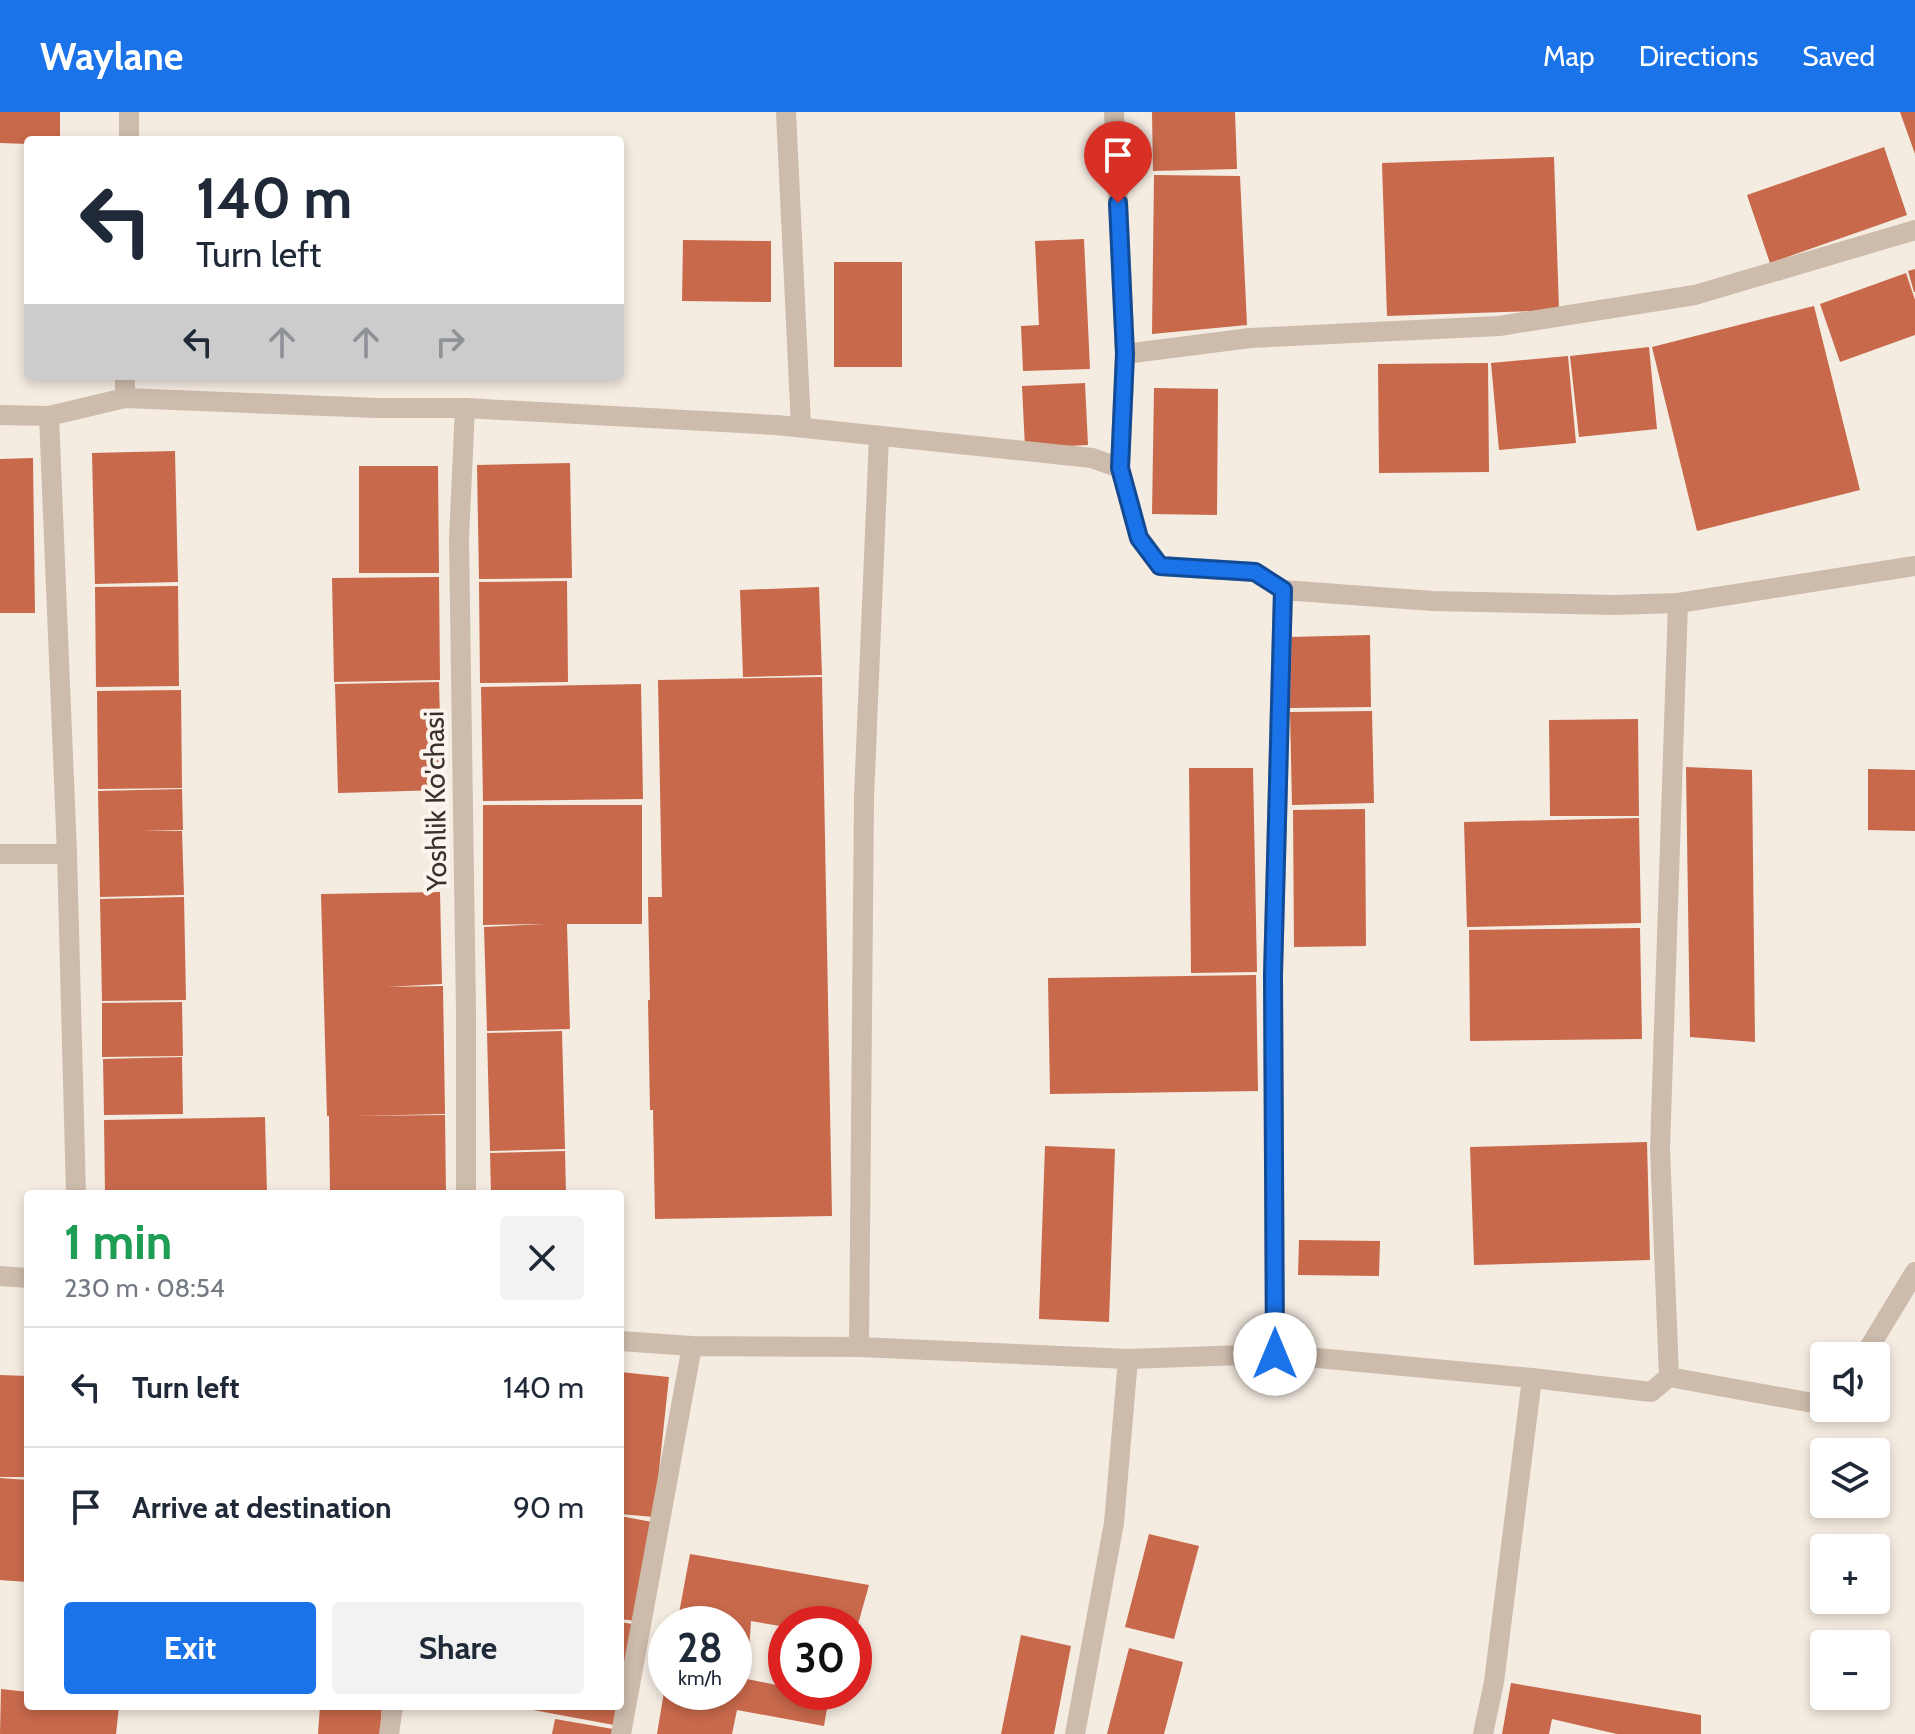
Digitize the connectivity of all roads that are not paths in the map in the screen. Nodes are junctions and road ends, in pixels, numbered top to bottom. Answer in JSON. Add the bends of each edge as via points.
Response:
{"nodes":[{"id":1,"x":129,"y":112,"type":"edge"},
{"id":2,"x":786,"y":112,"type":"edge"},
{"id":3,"x":1114,"y":112,"type":"edge"},
{"id":4,"x":129,"y":136,"type":"edge"},
{"id":5,"x":1915,"y":230,"type":"edge"},
{"id":6,"x":1125,"y":354,"type":"junction"},
{"id":7,"x":125,"y":380,"type":"edge"},
{"id":8,"x":125,"y":398,"type":"junction"},
{"id":9,"x":465,"y":408,"type":"junction"},
{"id":10,"x":0,"y":415,"type":"edge"},
{"id":11,"x":49,"y":416,"type":"junction"},
{"id":12,"x":801,"y":427,"type":"junction"},
{"id":13,"x":879,"y":436,"type":"junction"},
{"id":14,"x":1120,"y":468,"type":"junction"},
{"id":15,"x":1915,"y":566,"type":"edge"},
{"id":16,"x":1283,"y":590,"type":"junction"},
{"id":17,"x":1678,"y":603,"type":"junction"},
{"id":18,"x":0,"y":854,"type":"edge"},
{"id":19,"x":67,"y":854,"type":"junction"},
{"id":20,"x":76,"y":1190,"type":"edge"},
{"id":21,"x":466,"y":1190,"type":"edge"},
{"id":22,"x":1915,"y":1272,"type":"edge"},
{"id":23,"x":0,"y":1276,"type":"edge"},
{"id":24,"x":24,"y":1278,"type":"edge"},
{"id":25,"x":624,"y":1341,"type":"edge"},
{"id":26,"x":1872,"y":1342,"type":"edge"},
{"id":27,"x":692,"y":1346,"type":"junction"},
{"id":28,"x":859,"y":1347,"type":"junction"},
{"id":29,"x":1275,"y":1354,"type":"junction"},
{"id":30,"x":1128,"y":1359,"type":"junction"},
{"id":31,"x":1669,"y":1377,"type":"junction"},
{"id":32,"x":1532,"y":1378,"type":"junction"},
{"id":33,"x":1810,"y":1402,"type":"edge"},
{"id":34,"x":392,"y":1710,"type":"edge"},
{"id":35,"x":389,"y":1734,"type":"edge"},
{"id":36,"x":621,"y":1734,"type":"edge"},
{"id":37,"x":1075,"y":1734,"type":"edge"},
{"id":38,"x":1483,"y":1734,"type":"edge"}],
"edges":[{"from":1,"to":4,"type":"street"},
{"from":2,"to":12,"type":"street"},
{"from":3,"to":6,"type":"street"},
{"from":5,"to":6,"type":"street","via":[[1680,298],[1499,326],[1250,338]]},
{"from":6,"to":14,"type":"street"},
{"from":7,"to":8,"type":"street"},
{"from":8,"to":9,"type":"street"},
{"from":8,"to":11,"type":"street"},
{"from":9,"to":12,"type":"street"},
{"from":9,"to":21,"type":"street","name":"Yoshlik Ko'chasi","via":[[459,539]]},
{"from":10,"to":11,"type":"street"},
{"from":11,"to":19,"type":"street"},
{"from":12,"to":13,"type":"street"},
{"from":13,"to":14,"type":"street","via":[[1092,458]]},
{"from":13,"to":28,"type":"street","via":[[864,798]]},
{"from":14,"to":16,"type":"street","via":[[1139,538],[1160,566],[1255,572]]},
{"from":15,"to":17,"type":"street"},
{"from":16,"to":17,"type":"street","via":[[1433,601]]},
{"from":16,"to":29,"type":"street","via":[[1273,975]]},
{"from":17,"to":31,"type":"street","via":[[1660,1149]]},
{"from":18,"to":19,"type":"street"},
{"from":19,"to":20,"type":"street"},
{"from":22,"to":26,"type":"street"},
{"from":23,"to":24,"type":"street"},
{"from":25,"to":27,"type":"street"},
{"from":27,"to":28,"type":"street"},
{"from":27,"to":36,"type":"street"},
{"from":28,"to":30,"type":"street"},
{"from":29,"to":30,"type":"street"},
{"from":29,"to":32,"type":"street"},
{"from":30,"to":37,"type":"street","via":[[1114,1523]]},
{"from":31,"to":32,"type":"street","via":[[1651,1392]]},
{"from":31,"to":33,"type":"street"},
{"from":32,"to":38,"type":"street"},
{"from":34,"to":35,"type":"street"}]}
